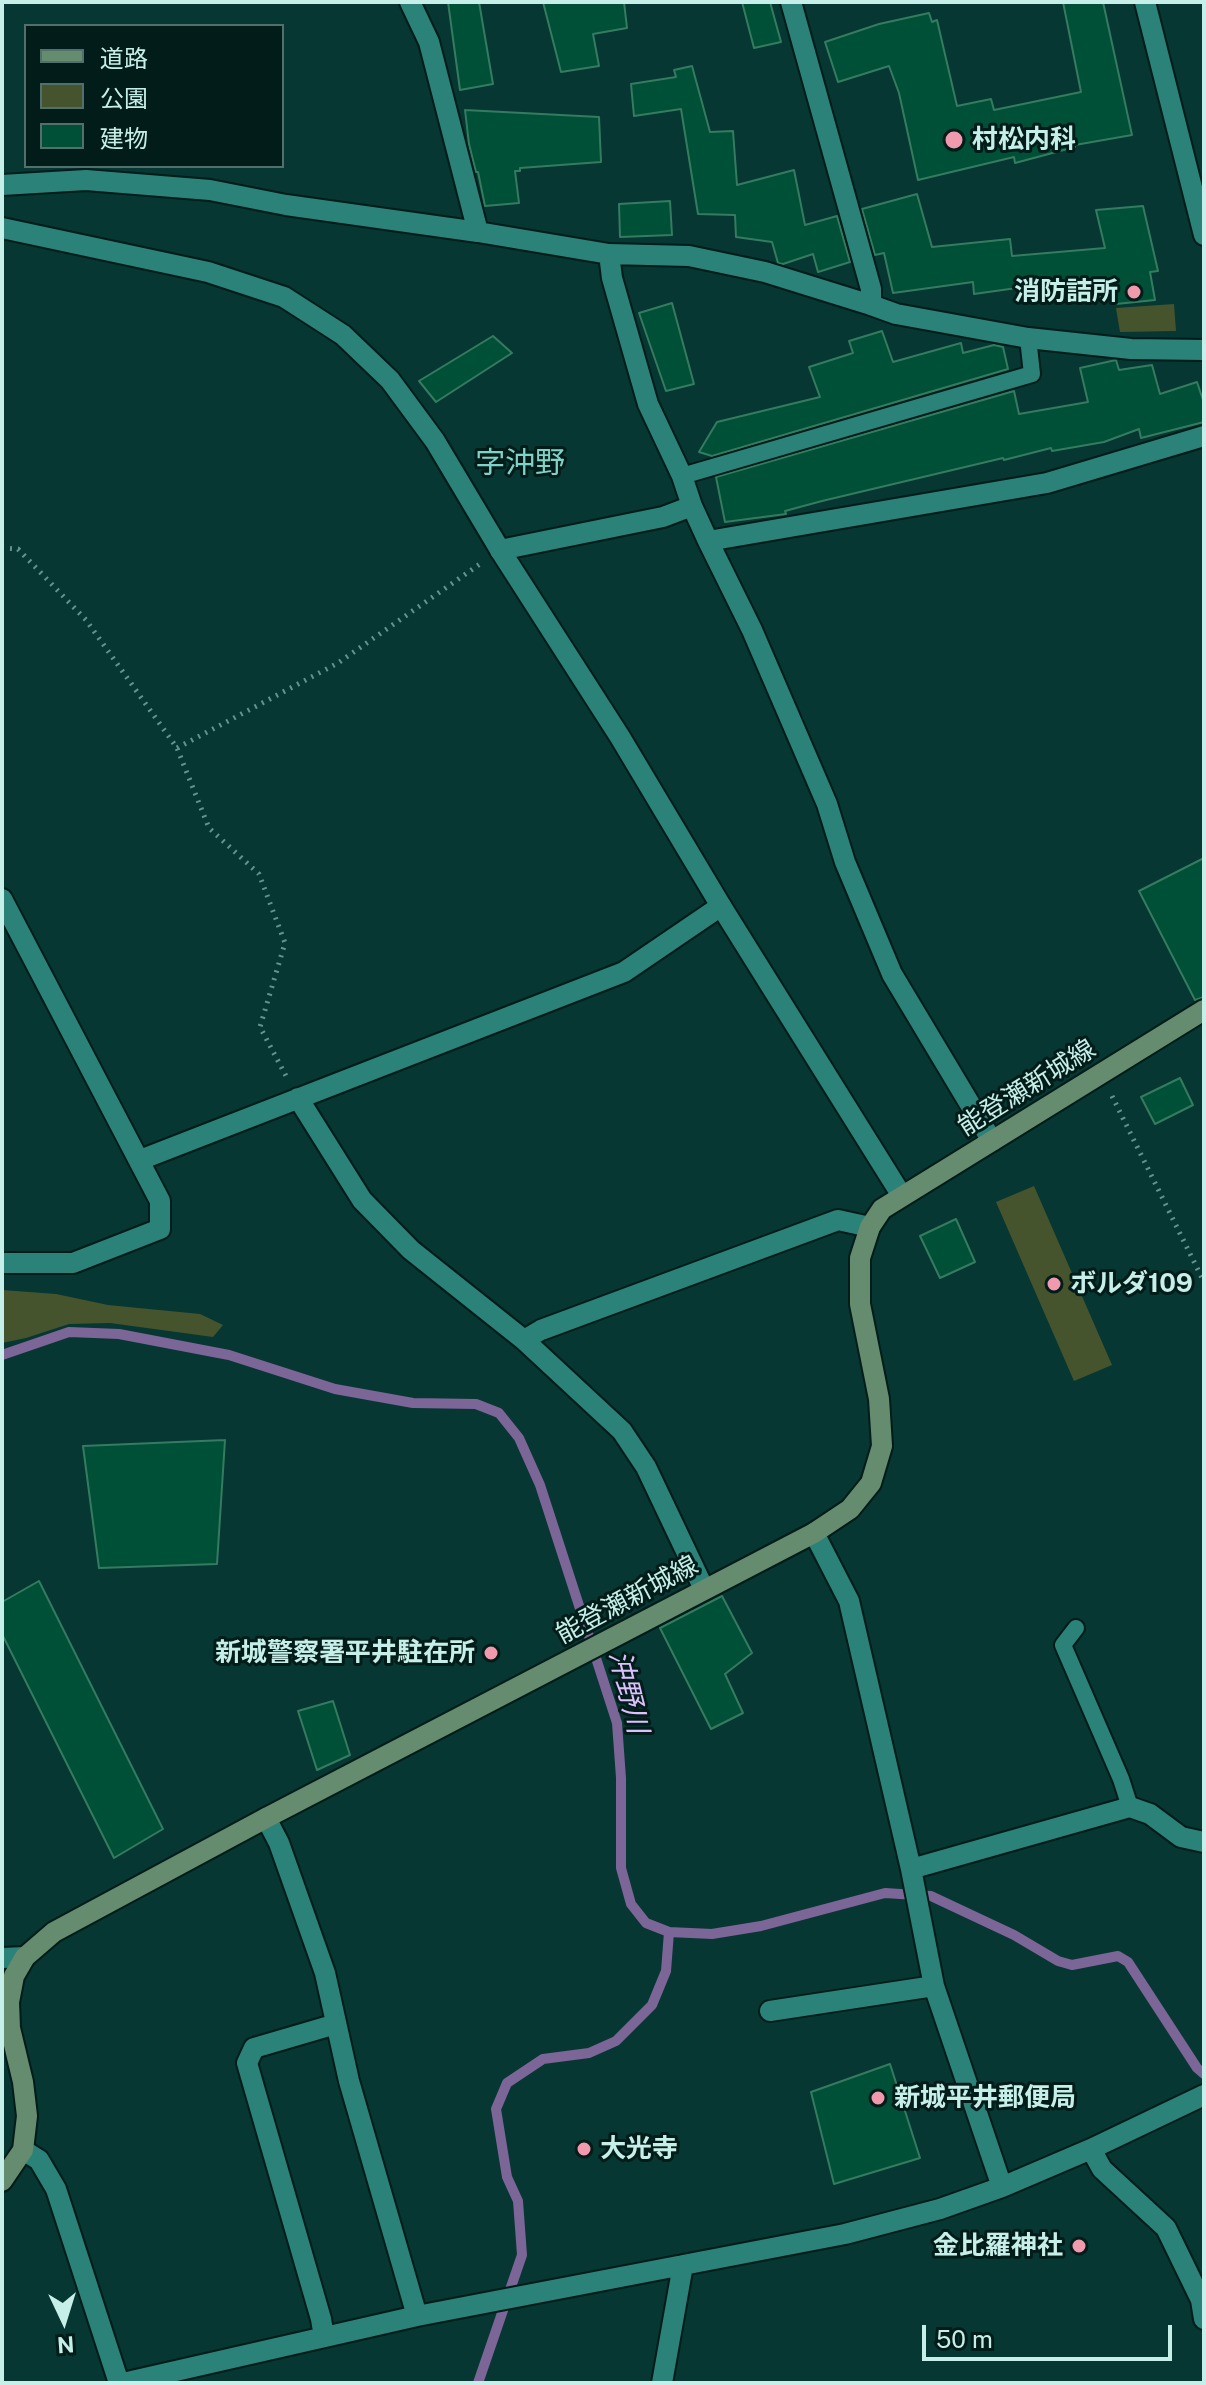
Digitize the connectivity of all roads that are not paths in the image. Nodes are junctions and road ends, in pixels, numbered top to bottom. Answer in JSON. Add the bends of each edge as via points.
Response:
{"nodes":[{"id":1,"x":410,"y":2,"type":"edge"},
{"id":2,"x":791,"y":2,"type":"edge"},
{"id":3,"x":1145,"y":2,"type":"edge"},
{"id":4,"x":2,"y":185,"type":"edge"},
{"id":5,"x":2,"y":228,"type":"edge"},
{"id":6,"x":478,"y":232,"type":"junction"},
{"id":7,"x":1204,"y":235,"type":"edge"},
{"id":8,"x":609,"y":254,"type":"junction"},
{"id":9,"x":871,"y":305,"type":"junction"},
{"id":10,"x":1028,"y":338,"type":"junction"},
{"id":11,"x":1204,"y":350,"type":"edge"},
{"id":12,"x":1204,"y":436,"type":"edge"},
{"id":13,"x":682,"y":476,"type":"junction"},
{"id":14,"x":692,"y":506,"type":"junction"},
{"id":15,"x":708,"y":541,"type":"junction"},
{"id":16,"x":500,"y":550,"type":"junction"},
{"id":17,"x":2,"y":899,"type":"edge"},
{"id":18,"x":721,"y":906,"type":"junction"},
{"id":19,"x":1204,"y":1010,"type":"edge"},
{"id":20,"x":298,"y":1098,"type":"junction"},
{"id":21,"x":992,"y":1141,"type":"junction"},
{"id":22,"x":140,"y":1160,"type":"junction"},
{"id":23,"x":902,"y":1196,"type":"junction"},
{"id":24,"x":870,"y":1227,"type":"junction"},
{"id":25,"x":2,"y":1263,"type":"edge"},
{"id":26,"x":524,"y":1340,"type":"junction"},
{"id":27,"x":814,"y":1533,"type":"junction"},
{"id":28,"x":704,"y":1589,"type":"junction"},
{"id":29,"x":1076,"y":1628,"type":"dead end"},
{"id":30,"x":1130,"y":1807,"type":"junction"},
{"id":31,"x":266,"y":1818,"type":"junction"},
{"id":32,"x":1204,"y":1842,"type":"edge"},
{"id":33,"x":911,"y":1869,"type":"junction"},
{"id":34,"x":25,"y":1957,"type":"junction"},
{"id":35,"x":2,"y":1958,"type":"edge"},
{"id":36,"x":934,"y":1986,"type":"junction"},
{"id":37,"x":770,"y":2011,"type":"dead end"},
{"id":38,"x":336,"y":2024,"type":"junction"},
{"id":39,"x":1204,"y":2095,"type":"edge"},
{"id":40,"x":1091,"y":2149,"type":"junction"},
{"id":41,"x":23,"y":2150,"type":"junction"},
{"id":42,"x":2,"y":2181,"type":"edge"},
{"id":43,"x":1002,"y":2187,"type":"junction"},
{"id":44,"x":683,"y":2265,"type":"junction"},
{"id":45,"x":417,"y":2316,"type":"junction"},
{"id":46,"x":1204,"y":2319,"type":"edge"},
{"id":47,"x":324,"y":2337,"type":"junction"},
{"id":48,"x":121,"y":2383,"type":"edge"},
{"id":49,"x":662,"y":2383,"type":"edge"}],
"edges":[{"from":1,"to":6,"type":"street","via":[[429,42]]},
{"from":2,"to":9,"type":"street","via":[[871,289]]},
{"from":3,"to":7,"type":"street"},
{"from":4,"to":6,"type":"street","via":[[86,180],[210,190]]},
{"from":5,"to":16,"type":"street","via":[[208,272],[284,297],[343,335],[390,380],[435,441]]},
{"from":6,"to":8,"type":"street"},
{"from":8,"to":9,"type":"street","via":[[689,256],[765,272]]},
{"from":8,"to":13,"type":"street","via":[[648,404]]},
{"from":9,"to":10,"type":"street"},
{"from":10,"to":11,"type":"street"},
{"from":10,"to":13,"type":"lane","via":[[1032,374]]},
{"from":12,"to":15,"type":"street","via":[[1047,483]]},
{"from":13,"to":14,"type":"street"},
{"from":14,"to":15,"type":"street"},
{"from":14,"to":16,"type":"street","via":[[663,517]]},
{"from":15,"to":21,"type":"street","via":[[827,804],[892,974]]},
{"from":16,"to":18,"type":"street"},
{"from":17,"to":22,"type":"street"},
{"from":18,"to":20,"type":"street","via":[[624,972]]},
{"from":18,"to":23,"type":"street"},
{"from":19,"to":21,"type":"main road","name":"能登瀬新城線"},
{"from":20,"to":22,"type":"street"},
{"from":20,"to":26,"type":"street","via":[[362,1200],[411,1250]]},
{"from":21,"to":23,"type":"main road","name":"能登瀬新城線"},
{"from":22,"to":25,"type":"street","via":[[160,1201],[160,1229],[73,1263]]},
{"from":23,"to":24,"type":"main road","name":"能登瀬新城線","via":[[882,1209]]},
{"from":24,"to":26,"type":"street","via":[[838,1220]]},
{"from":24,"to":27,"type":"main road","name":"能登瀬新城線","via":[[860,1258],[860,1304],[879,1399],[882,1446],[871,1483],[850,1509]]},
{"from":26,"to":28,"type":"street","via":[[622,1431],[646,1467]]},
{"from":27,"to":28,"type":"main road","name":"能登瀬新城線"},
{"from":27,"to":33,"type":"street","via":[[849,1601]]},
{"from":28,"to":31,"type":"main road","name":"能登瀬新城線"},
{"from":29,"to":30,"type":"lane","via":[[1063,1645]]},
{"from":30,"to":32,"type":"street","via":[[1150,1814],[1181,1837]]},
{"from":30,"to":33,"type":"street"},
{"from":31,"to":34,"type":"main road","name":"能登瀬新城線","via":[[54,1932]]},
{"from":31,"to":38,"type":"street","via":[[325,1973]]},
{"from":33,"to":36,"type":"street"},
{"from":34,"to":35,"type":"street"},
{"from":34,"to":41,"type":"main road","name":"能登瀬新城線","via":[[9,2002],[27,2116]]},
{"from":36,"to":37,"type":"street"},
{"from":36,"to":43,"type":"street"},
{"from":38,"to":45,"type":"street"},
{"from":38,"to":47,"type":"street","via":[[254,2048],[247,2063]]},
{"from":39,"to":40,"type":"street"},
{"from":40,"to":43,"type":"street"},
{"from":40,"to":46,"type":"street","via":[[1102,2169],[1166,2228],[1201,2300]]},
{"from":41,"to":42,"type":"main road","name":"能登瀬新城線"},
{"from":41,"to":48,"type":"street","via":[[39,2160],[56,2189]]},
{"from":43,"to":44,"type":"street","via":[[845,2234]]},
{"from":44,"to":45,"type":"street"},
{"from":44,"to":49,"type":"street"},
{"from":45,"to":47,"type":"street"},
{"from":47,"to":48,"type":"street"}]}
